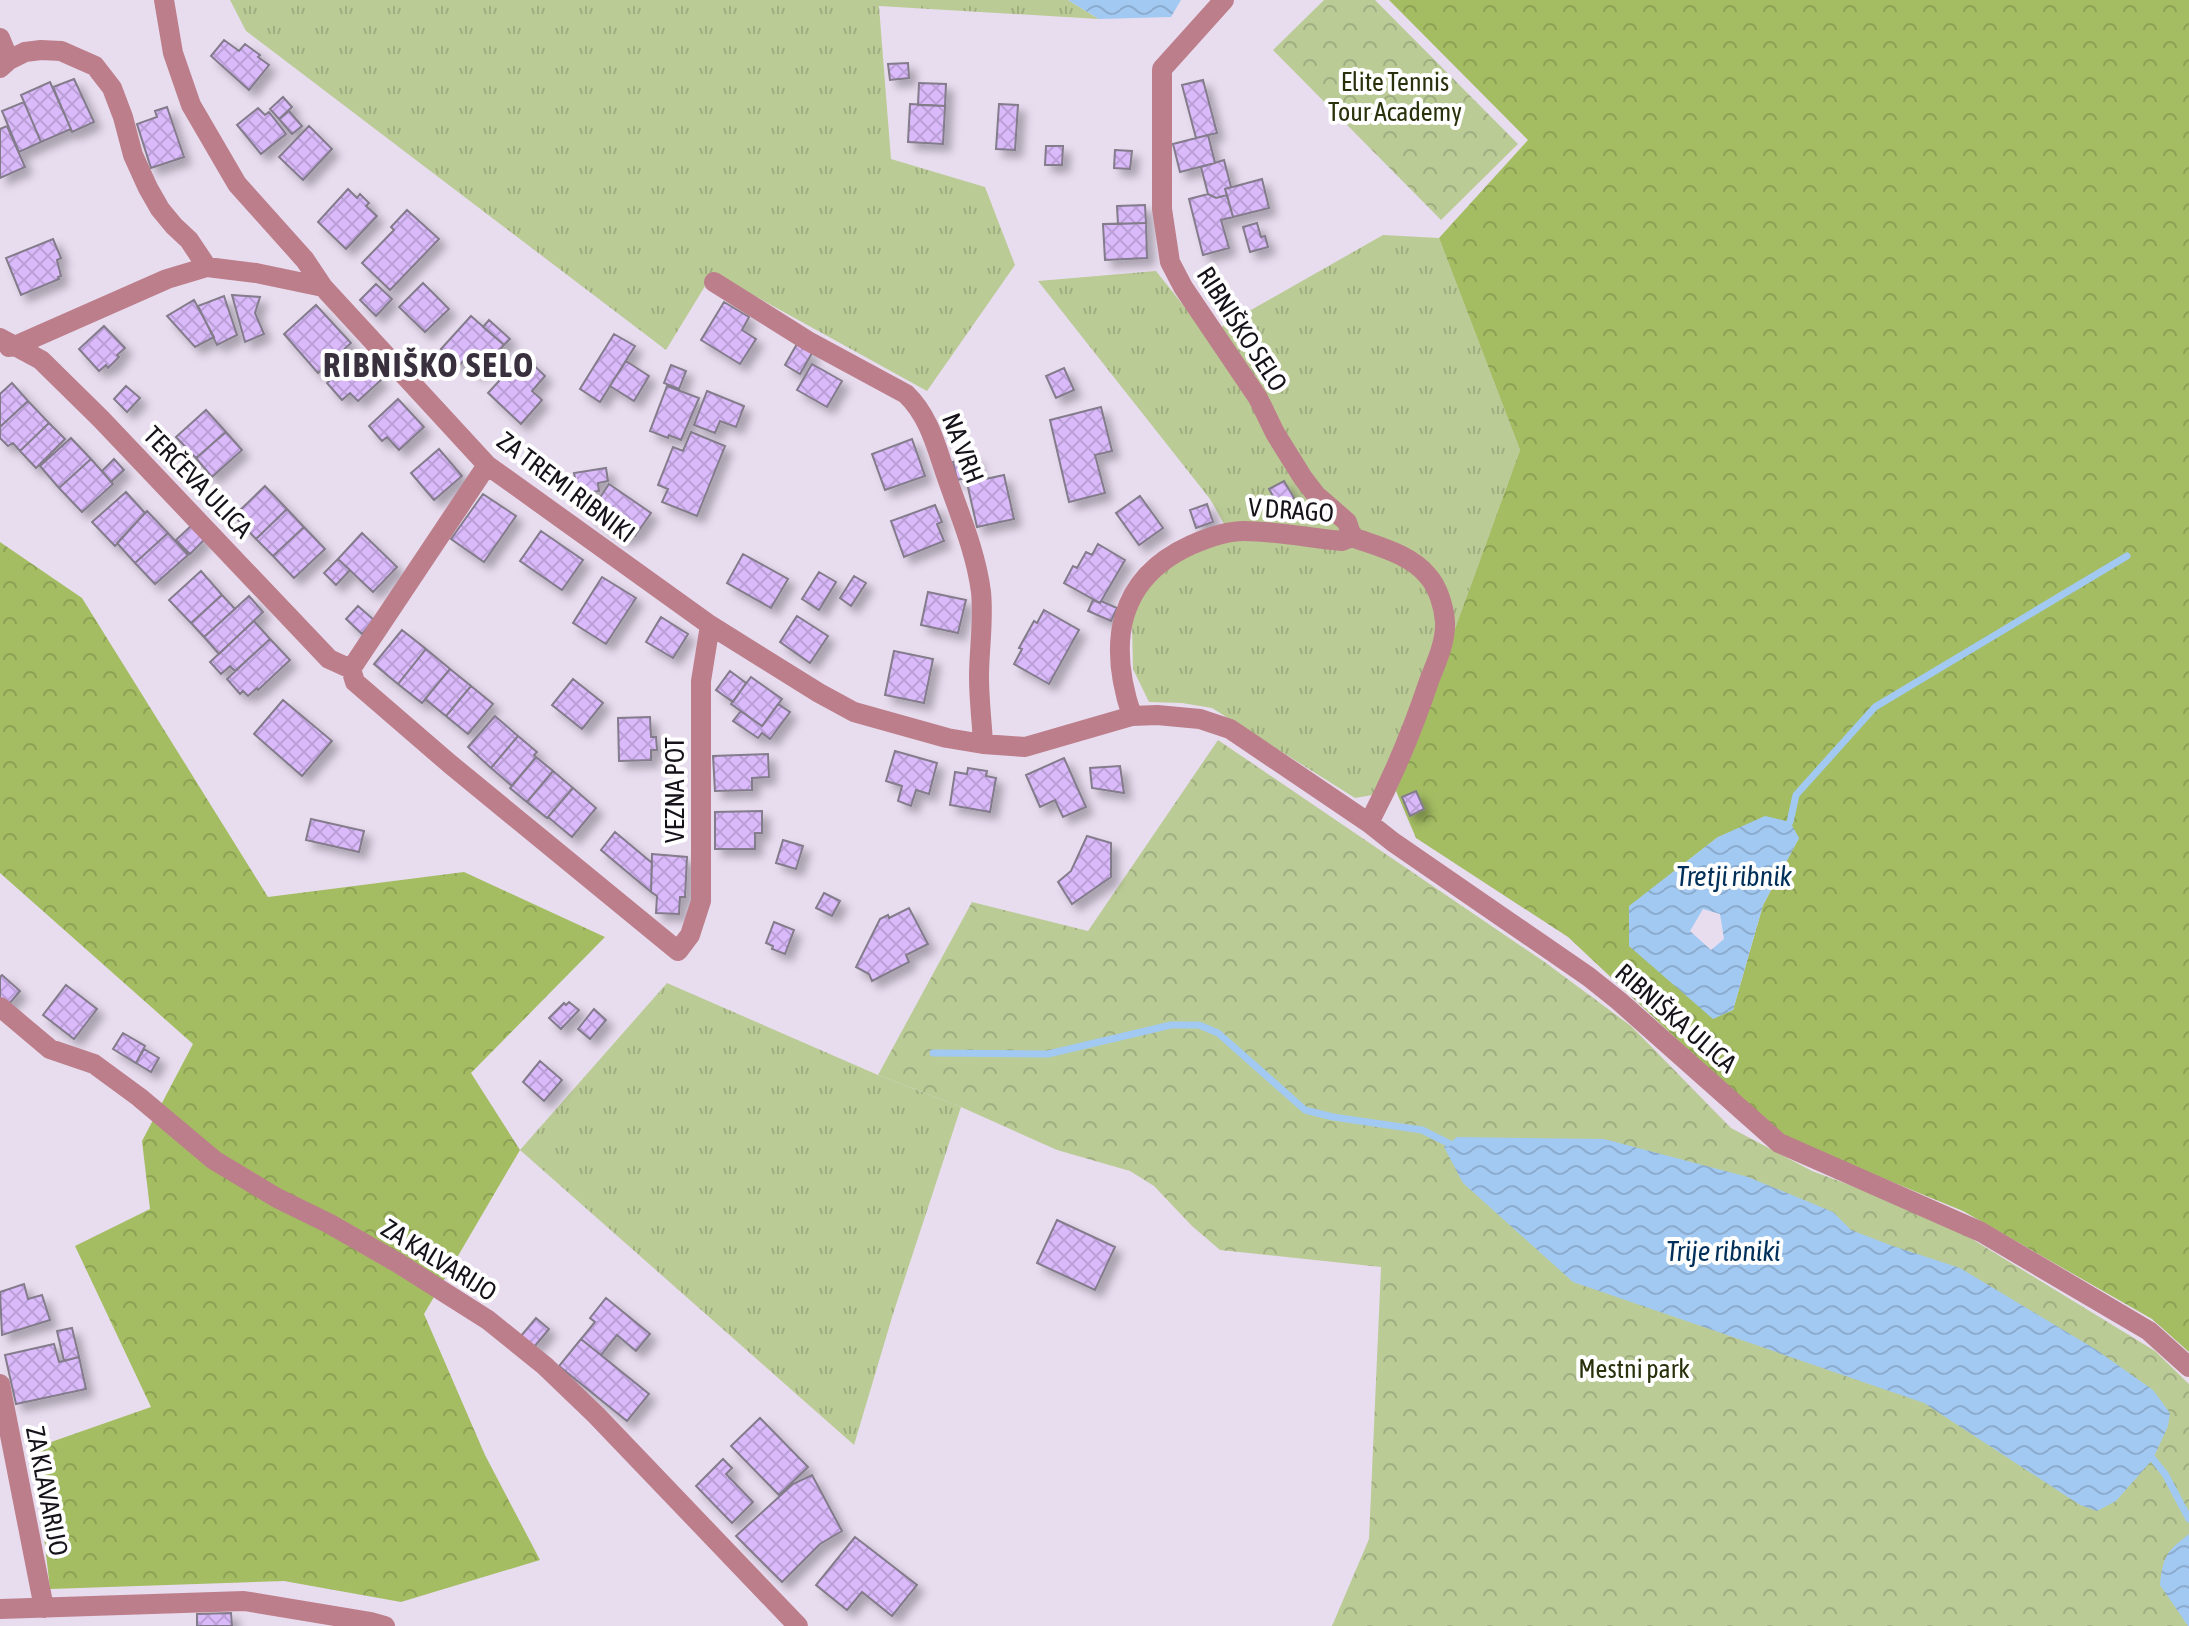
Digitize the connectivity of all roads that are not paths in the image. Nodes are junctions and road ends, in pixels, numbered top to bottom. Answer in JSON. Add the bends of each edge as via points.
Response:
{"nodes":[{"id":1,"x":164,"y":0,"type":"edge"},
{"id":2,"x":1224,"y":0,"type":"edge"},
{"id":3,"x":0,"y":38,"type":"edge"},
{"id":4,"x":4,"y":64,"type":"edge"},
{"id":5,"x":207,"y":267,"type":"junction"},
{"id":6,"x":714,"y":282,"type":"dead end"},
{"id":7,"x":323,"y":287,"type":"junction"},
{"id":8,"x":5,"y":344,"type":"edge"},
{"id":9,"x":487,"y":465,"type":"junction"},
{"id":10,"x":1352,"y":537,"type":"junction"},
{"id":11,"x":710,"y":625,"type":"junction"},
{"id":12,"x":351,"y":669,"type":"junction"},
{"id":13,"x":1132,"y":716,"type":"junction"},
{"id":14,"x":983,"y":744,"type":"junction"},
{"id":15,"x":1369,"y":823,"type":"junction"},
{"id":16,"x":678,"y":951,"type":"joint"},
{"id":17,"x":0,"y":1007,"type":"edge"},
{"id":18,"x":2189,"y":1367,"type":"edge"},
{"id":19,"x":0,"y":1384,"type":"edge"},
{"id":20,"x":44,"y":1608,"type":"junction"},
{"id":21,"x":0,"y":1609,"type":"edge"},
{"id":22,"x":385,"y":1626,"type":"edge"},
{"id":23,"x":798,"y":1626,"type":"edge"}],
"edges":[{"from":1,"to":7,"type":"street","name":"ZA TREMI RIBNIKI","via":[[173,53],[191,105],[237,184]]},
{"from":2,"to":10,"type":"street","name":"RIBNIŠKO SELO","via":[[1162,69],[1162,209],[1170,262],[1303,478],[1347,522]]},
{"from":3,"to":4,"type":"street"},
{"from":4,"to":5,"type":"street","via":[[25,52],[61,51],[95,66],[112,88],[148,188]]},
{"from":5,"to":7,"type":"street"},
{"from":5,"to":8,"type":"street"},
{"from":6,"to":14,"type":"street","name":"NA VRH","via":[[919,406],[978,578]]},
{"from":7,"to":9,"type":"street","name":"ZA TREMI RIBNIKI"},
{"from":8,"to":12,"type":"street","name":"TERČEVA ULICA","via":[[41,360],[329,659]]},
{"from":9,"to":11,"type":"street","name":"ZA TREMI RIBNIKI"},
{"from":9,"to":12,"type":"street"},
{"from":10,"to":13,"type":"street","name":"V DRAGO","via":[[1342,541],[1243,531],[1206,538],[1161,562],[1141,581],[1124,615],[1120,643]]},
{"from":10,"to":15,"type":"street","via":[[1411,560],[1430,578],[1445,623],[1409,741]]},
{"from":11,"to":14,"type":"street","name":"ZA TREMI RIBNIKI","via":[[854,712]]},
{"from":11,"to":16,"type":"street","name":"VEZNA POT","via":[[701,681],[701,901],[690,935]]},
{"from":12,"to":16,"type":"street","name":"TERČEVA ULICA","via":[[355,682],[450,764]]},
{"from":13,"to":14,"type":"street","name":"ZA TREMI RIBNIKI","via":[[1025,747]]},
{"from":13,"to":15,"type":"street","name":"RIBNIŠKA ULICA","via":[[1200,719],[1230,729]]},
{"from":15,"to":18,"type":"street","name":"RIBNIŠKA ULICA","via":[[1609,993],[1779,1143],[1981,1232],[2149,1331]]},
{"from":17,"to":23,"type":"street","name":"ZA KALVARIJO","via":[[50,1049],[94,1064],[214,1160],[488,1320],[596,1415]]},
{"from":19,"to":20,"type":"street","name":"ZA KLAVARIJO"},
{"from":20,"to":21,"type":"street"},
{"from":20,"to":22,"type":"street","via":[[244,1601]]}]}
